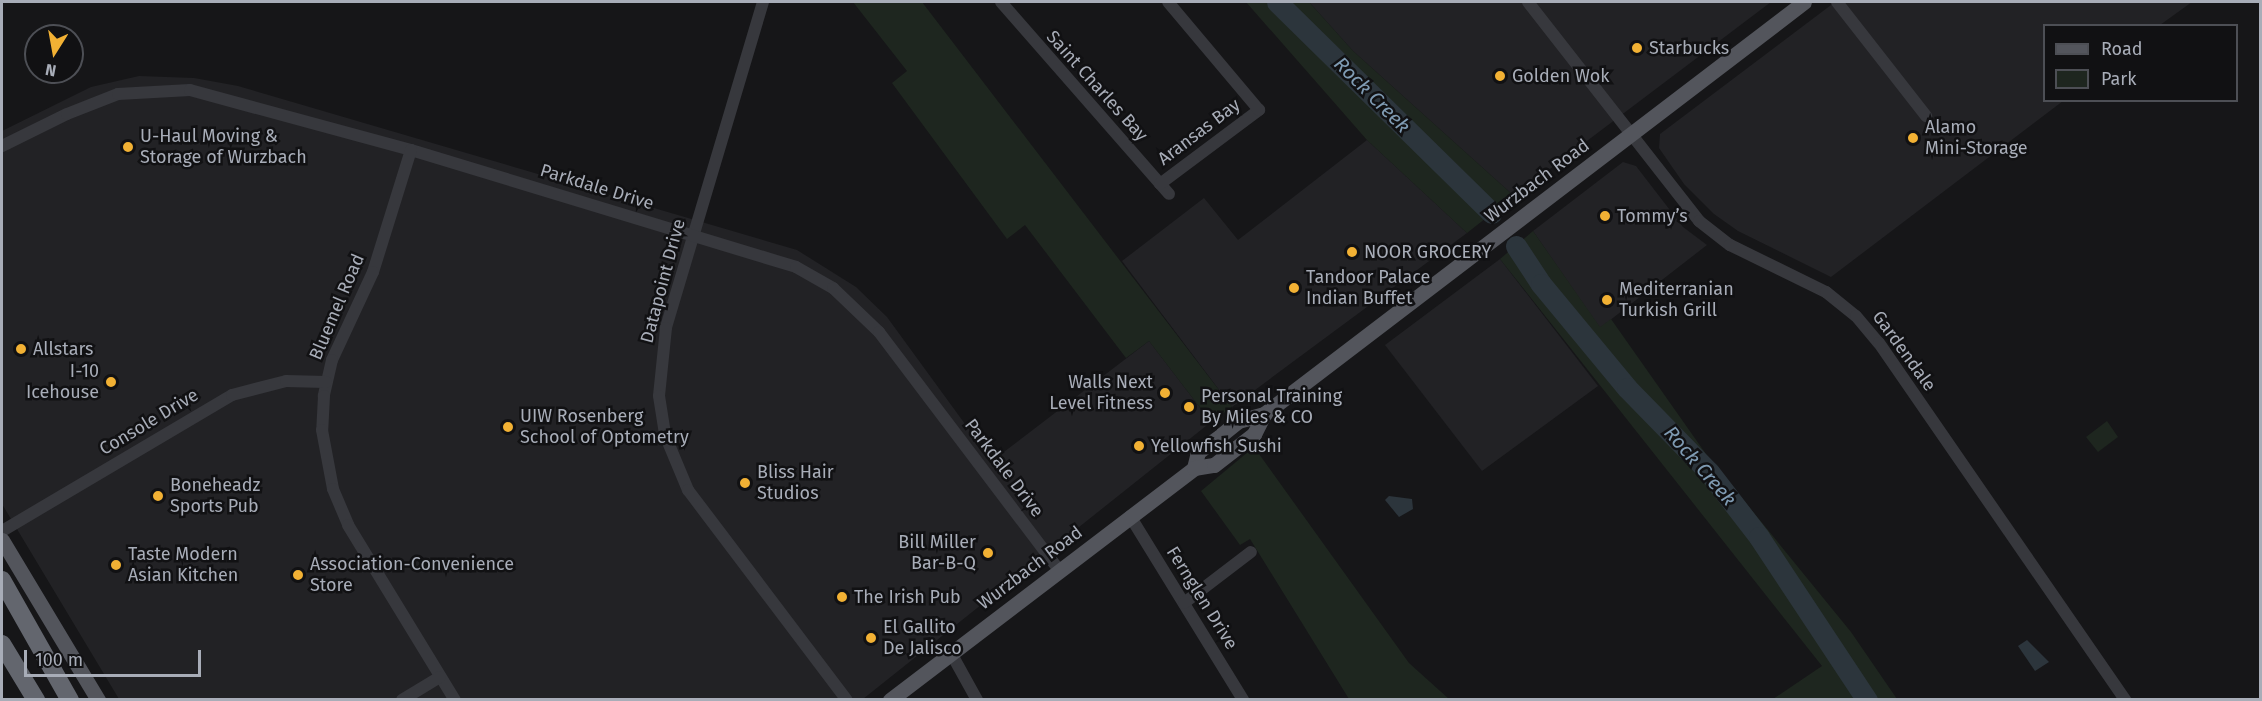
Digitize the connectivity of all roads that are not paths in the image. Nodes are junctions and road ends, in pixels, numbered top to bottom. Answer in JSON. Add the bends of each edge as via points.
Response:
{"nodes":[{"id":1,"x":763,"y":2,"type":"edge"},
{"id":2,"x":1000,"y":2,"type":"edge"},
{"id":3,"x":1168,"y":2,"type":"edge"},
{"id":4,"x":1528,"y":2,"type":"edge"},
{"id":5,"x":1804,"y":2,"type":"edge"},
{"id":6,"x":1837,"y":2,"type":"edge"},
{"id":7,"x":1926,"y":116,"type":"dead end"},
{"id":8,"x":1630,"y":135,"type":"junction"},
{"id":9,"x":2,"y":146,"type":"edge"},
{"id":10,"x":411,"y":150,"type":"junction"},
{"id":11,"x":1160,"y":183,"type":"junction"},
{"id":12,"x":1169,"y":194,"type":"dead end"},
{"id":13,"x":693,"y":235,"type":"junction"},
{"id":14,"x":326,"y":382,"type":"junction"},
{"id":15,"x":1130,"y":516,"type":"junction"},
{"id":16,"x":2,"y":531,"type":"edge"},
{"id":17,"x":2,"y":540,"type":"edge"},
{"id":18,"x":1251,"y":552,"type":"dead end"},
{"id":19,"x":1059,"y":570,"type":"junction"},
{"id":20,"x":2,"y":580,"type":"edge"},
{"id":21,"x":1184,"y":603,"type":"junction"},
{"id":22,"x":2,"y":644,"type":"edge"},
{"id":23,"x":951,"y":654,"type":"junction"},
{"id":24,"x":440,"y":676,"type":"junction"},
{"id":25,"x":36,"y":699,"type":"edge"},
{"id":26,"x":70,"y":699,"type":"edge"},
{"id":27,"x":98,"y":699,"type":"edge"},
{"id":28,"x":402,"y":699,"type":"edge"},
{"id":29,"x":455,"y":699,"type":"edge"},
{"id":30,"x":847,"y":699,"type":"edge"},
{"id":31,"x":890,"y":699,"type":"edge"},
{"id":32,"x":977,"y":699,"type":"edge"},
{"id":33,"x":1243,"y":699,"type":"edge"},
{"id":34,"x":2125,"y":699,"type":"edge"}],
"edges":[{"from":1,"to":13,"type":"street","name":"Datapoint Drive"},
{"from":2,"to":11,"type":"street","name":"Saint Charles Bay"},
{"from":3,"to":11,"type":"street","name":"Aransas Bay","via":[[1259,110]]},
{"from":4,"to":8,"type":"street","name":"Gardendale"},
{"from":5,"to":8,"type":"main road","name":"Wurzbach Road"},
{"from":6,"to":7,"type":"street"},
{"from":8,"to":15,"type":"main road","name":"Wurzbach Road","via":[[1264,414],[1238,421],[1198,452],[1194,468]]},
{"from":8,"to":34,"type":"street","name":"Gardendale","via":[[1682,202],[1715,235],[1826,292],[1868,329]]},
{"from":9,"to":10,"type":"street","name":"Parkdale Drive","via":[[98,101],[165,89],[218,95]]},
{"from":10,"to":13,"type":"street","name":"Parkdale Drive"},
{"from":10,"to":14,"type":"street","name":"Bluemel Road","via":[[373,272],[338,346]]},
{"from":11,"to":12,"type":"street","name":"Saint Charles Bay"},
{"from":13,"to":19,"type":"street","name":"Parkdale Drive","via":[[796,267],[833,288],[858,309]]},
{"from":13,"to":30,"type":"street","name":"Datapoint Drive","via":[[660,358],[659,396],[673,457],[688,490],[710,521]]},
{"from":14,"to":16,"type":"street","name":"Console Drive","via":[[286,381],[232,395]]},
{"from":14,"to":24,"type":"street","name":"Bluemel Road","via":[[322,430],[337,502]]},
{"from":15,"to":19,"type":"main road","name":"Wurzbach Road"},
{"from":15,"to":21,"type":"street","name":"Fernglen Drive"},
{"from":17,"to":27,"type":"main road"},
{"from":18,"to":21,"type":"street"},
{"from":19,"to":23,"type":"main road","name":"Wurzbach Road"},
{"from":20,"to":26,"type":"highway"},
{"from":21,"to":33,"type":"street","name":"Fernglen Drive"},
{"from":22,"to":25,"type":"highway"},
{"from":23,"to":31,"type":"main road","name":"Wurzbach Road"},
{"from":23,"to":32,"type":"street"},
{"from":24,"to":28,"type":"street"},
{"from":24,"to":29,"type":"street","name":"Bluemel Road"}]}
